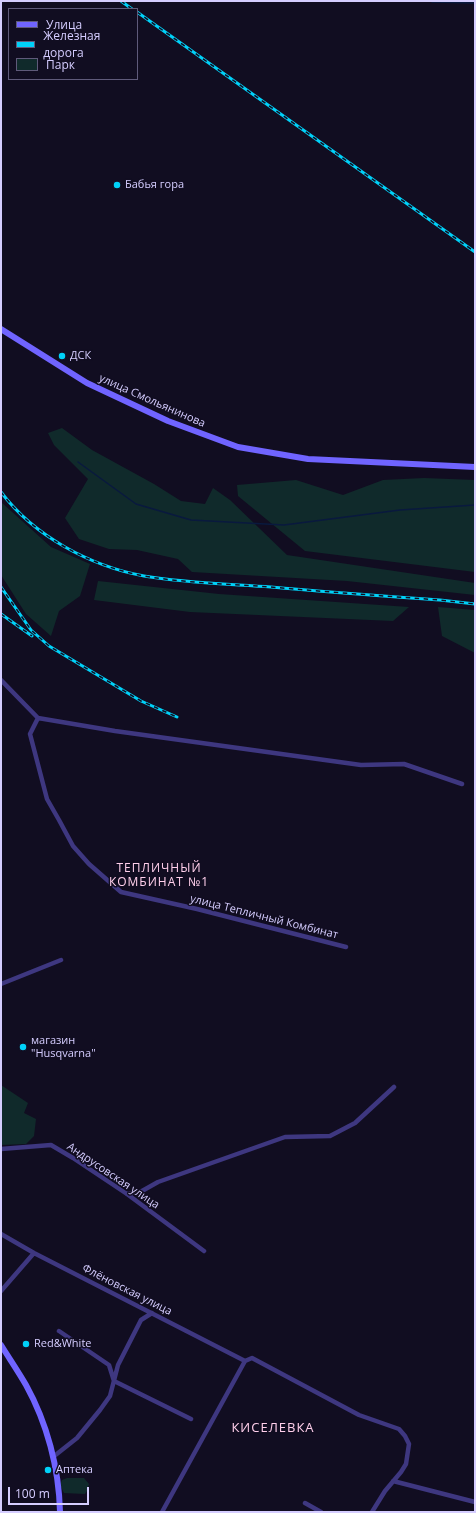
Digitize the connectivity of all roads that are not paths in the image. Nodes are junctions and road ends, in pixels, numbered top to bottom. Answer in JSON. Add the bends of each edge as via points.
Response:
{"nodes":[{"id":1,"x":1,"y":329,"type":"edge"},
{"id":2,"x":475,"y":467,"type":"edge"},
{"id":3,"x":1,"y":680,"type":"edge"},
{"id":4,"x":38,"y":718,"type":"junction"},
{"id":5,"x":462,"y":784,"type":"dead end"},
{"id":6,"x":346,"y":947,"type":"dead end"},
{"id":7,"x":61,"y":960,"type":"dead end"},
{"id":8,"x":1,"y":984,"type":"edge"},
{"id":9,"x":394,"y":1087,"type":"dead end"},
{"id":10,"x":1,"y":1149,"type":"edge"},
{"id":11,"x":127,"y":1194,"type":"junction"},
{"id":12,"x":1,"y":1234,"type":"edge"},
{"id":13,"x":204,"y":1251,"type":"dead end"},
{"id":14,"x":34,"y":1253,"type":"junction"},
{"id":15,"x":1,"y":1292,"type":"edge"},
{"id":16,"x":152,"y":1313,"type":"junction"},
{"id":17,"x":59,"y":1331,"type":"dead end"},
{"id":18,"x":1,"y":1345,"type":"edge"},
{"id":19,"x":245,"y":1361,"type":"junction"},
{"id":20,"x":114,"y":1381,"type":"junction"},
{"id":21,"x":191,"y":1419,"type":"dead end"},
{"id":22,"x":53,"y":1457,"type":"junction"},
{"id":23,"x":393,"y":1481,"type":"junction"},
{"id":24,"x":475,"y":1502,"type":"edge"},
{"id":25,"x":305,"y":1503,"type":"dead end"},
{"id":26,"x":60,"y":1512,"type":"edge"},
{"id":27,"x":162,"y":1512,"type":"edge"},
{"id":28,"x":321,"y":1512,"type":"edge"},
{"id":29,"x":372,"y":1512,"type":"edge"}],
"edges":[{"from":1,"to":2,"type":"street","name":"улица Смольянинова","via":[[87,383],[168,421],[238,447],[308,459]]},
{"from":3,"to":4,"type":"street"},
{"from":4,"to":5,"type":"street","via":[[361,765],[404,764]]},
{"from":4,"to":6,"type":"street","name":"улица Тепличный Комбинат","via":[[30,734],[47,799],[74,846],[89,864],[121,892]]},
{"from":7,"to":8,"type":"street"},
{"from":9,"to":11,"type":"street","via":[[355,1123],[330,1136],[285,1137],[158,1182],[142,1191]]},
{"from":10,"to":11,"type":"street","name":"Андрусовская улица","via":[[51,1145]]},
{"from":11,"to":13,"type":"street","name":"Андрусовская улица"},
{"from":12,"to":14,"type":"street","name":"Флёновская улица"},
{"from":14,"to":15,"type":"street"},
{"from":14,"to":16,"type":"street","name":"Флёновская улица"},
{"from":16,"to":19,"type":"street","name":"Флёновская улица"},
{"from":16,"to":20,"type":"street","via":[[141,1320],[118,1365]]},
{"from":17,"to":20,"type":"street","via":[[109,1365]]},
{"from":18,"to":22,"type":"street","via":[[26,1385],[47,1432]]},
{"from":19,"to":23,"type":"street","name":"Флёновская улица","via":[[252,1358],[359,1414],[399,1429],[409,1444],[408,1453],[406,1464]]},
{"from":19,"to":27,"type":"street"},
{"from":20,"to":21,"type":"street"},
{"from":20,"to":22,"type":"street","via":[[110,1396],[100,1410],[77,1438]]},
{"from":22,"to":26,"type":"street"},
{"from":23,"to":24,"type":"street"},
{"from":23,"to":29,"type":"street"},
{"from":25,"to":28,"type":"street"}]}
